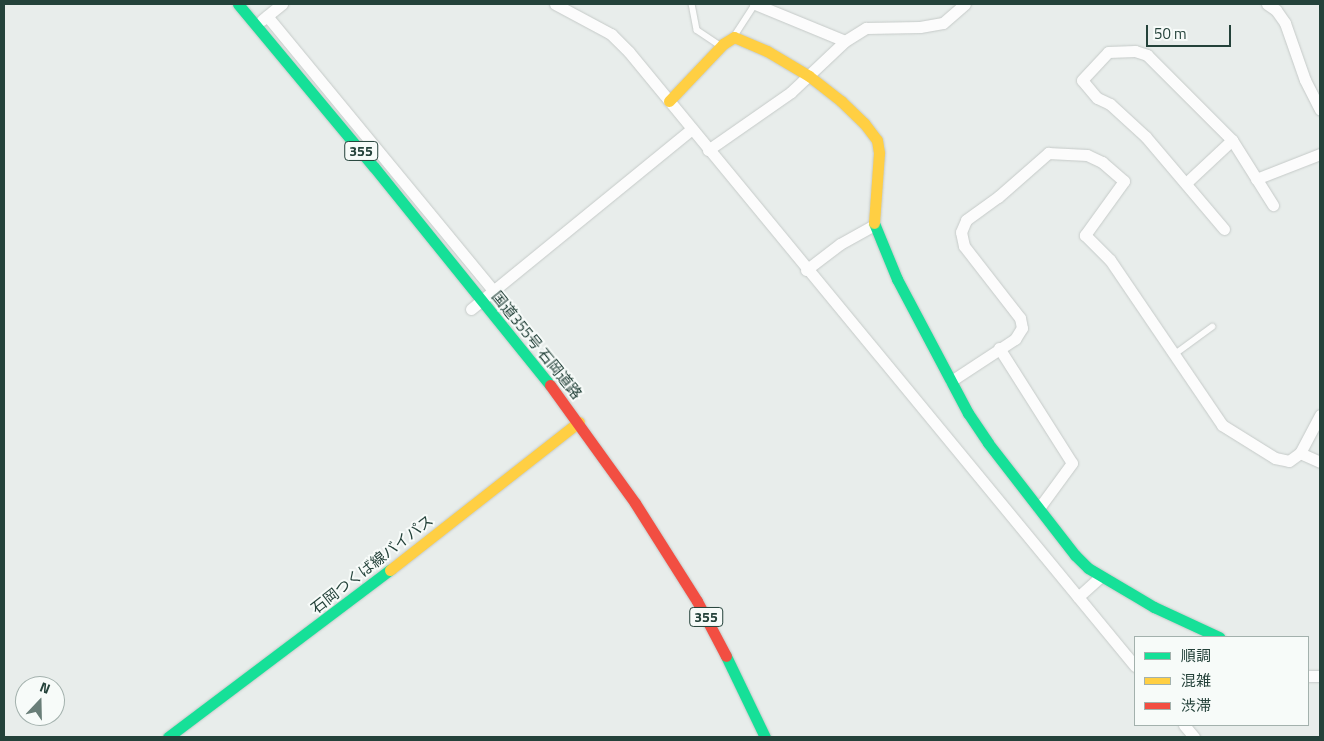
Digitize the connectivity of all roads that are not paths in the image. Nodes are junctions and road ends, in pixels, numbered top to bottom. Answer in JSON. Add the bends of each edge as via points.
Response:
{"nodes":[{"id":1,"x":238,"y":4,"type":"edge"},
{"id":2,"x":282,"y":4,"type":"edge"},
{"id":3,"x":555,"y":4,"type":"edge"},
{"id":4,"x":692,"y":4,"type":"edge"},
{"id":5,"x":755,"y":4,"type":"edge"},
{"id":6,"x":966,"y":4,"type":"edge"},
{"id":7,"x":1272,"y":6,"type":"edge"},
{"id":8,"x":267,"y":16,"type":"junction"},
{"id":9,"x":255,"y":24,"type":"junction"},
{"id":10,"x":734,"y":37,"type":"junction"},
{"id":11,"x":846,"y":41,"type":"junction"},
{"id":12,"x":721,"y":46,"type":"junction"},
{"id":13,"x":808,"y":76,"type":"junction"},
{"id":14,"x":668,"y":101,"type":"junction"},
{"id":15,"x":1320,"y":109,"type":"edge"},
{"id":16,"x":692,"y":129,"type":"junction"},
{"id":17,"x":1232,"y":140,"type":"junction"},
{"id":18,"x":708,"y":150,"type":"junction"},
{"id":19,"x":1320,"y":154,"type":"edge"},
{"id":20,"x":1256,"y":179,"type":"junction"},
{"id":21,"x":1186,"y":183,"type":"junction"},
{"id":22,"x":1273,"y":205,"type":"dead end"},
{"id":23,"x":874,"y":225,"type":"junction"},
{"id":24,"x":1224,"y":229,"type":"dead end"},
{"id":25,"x":806,"y":270,"type":"junction"},
{"id":26,"x":493,"y":290,"type":"junction"},
{"id":27,"x":481,"y":299,"type":"junction"},
{"id":28,"x":472,"y":309,"type":"dead end"},
{"id":29,"x":1212,"y":327,"type":"dead end"},
{"id":30,"x":999,"y":348,"type":"junction"},
{"id":31,"x":1175,"y":354,"type":"junction"},
{"id":32,"x":951,"y":381,"type":"junction"},
{"id":33,"x":1320,"y":415,"type":"edge"},
{"id":34,"x":579,"y":422,"type":"junction"},
{"id":35,"x":1300,"y":453,"type":"junction"},
{"id":36,"x":1320,"y":462,"type":"edge"},
{"id":37,"x":1039,"y":508,"type":"junction"},
{"id":38,"x":1100,"y":577,"type":"junction"},
{"id":39,"x":1078,"y":597,"type":"junction"},
{"id":40,"x":1217,"y":636,"type":"edge"},
{"id":41,"x":1134,"y":665,"type":"edge"},
{"id":42,"x":1185,"y":726,"type":"edge"},
{"id":43,"x":168,"y":737,"type":"edge"},
{"id":44,"x":765,"y":737,"type":"edge"},
{"id":45,"x":1194,"y":737,"type":"edge"}],
"edges":[{"from":1,"to":9,"type":"main road","name":"国道355号 石岡道路","number":"355"},
{"from":2,"to":8,"type":"street"},
{"from":3,"to":14,"type":"street","via":[[618,40]]},
{"from":4,"to":12,"type":"lane","via":[[698,30]]},
{"from":5,"to":10,"type":"lane"},
{"from":5,"to":11,"type":"street"},
{"from":6,"to":11,"type":"street","via":[[943,23],[920,27],[866,28]]},
{"from":7,"to":15,"type":"street","via":[[1285,22],[1305,80]]},
{"from":8,"to":9,"type":"street"},
{"from":8,"to":26,"type":"street"},
{"from":9,"to":27,"type":"main road","name":"国道355号 石岡道路","number":"355"},
{"from":10,"to":12,"type":"main road"},
{"from":10,"to":13,"type":"main road"},
{"from":11,"to":13,"type":"street"},
{"from":12,"to":14,"type":"main road"},
{"from":13,"to":18,"type":"street","via":[[791,92]]},
{"from":13,"to":23,"type":"main road","via":[[841,101],[877,140]]},
{"from":14,"to":16,"type":"street"},
{"from":16,"to":18,"type":"street"},
{"from":16,"to":26,"type":"street"},
{"from":17,"to":20,"type":"street"},
{"from":17,"to":21,"type":"street"},
{"from":17,"to":21,"type":"street","via":[[1147,55],[1135,51],[1108,52],[1082,80],[1097,98],[1110,104],[1146,137]]},
{"from":18,"to":25,"type":"street"},
{"from":19,"to":20,"type":"street"},
{"from":20,"to":22,"type":"street"},
{"from":21,"to":24,"type":"street"},
{"from":23,"to":25,"type":"street","via":[[840,244]]},
{"from":23,"to":32,"type":"main road","via":[[897,279]]},
{"from":25,"to":39,"type":"street"},
{"from":26,"to":27,"type":"street"},
{"from":27,"to":28,"type":"street"},
{"from":27,"to":34,"type":"main road","name":"国道355号 石岡道路","number":"355"},
{"from":29,"to":31,"type":"lane"},
{"from":30,"to":31,"type":"street","via":[[1015,339],[1022,328],[1020,318],[964,246],[961,232],[966,220],[1048,153],[1087,155],[1102,162],[1124,180],[1085,235],[1110,260]]},
{"from":30,"to":32,"type":"street"},
{"from":30,"to":37,"type":"street","via":[[1072,463]]},
{"from":31,"to":35,"type":"street","via":[[1222,425],[1275,458],[1289,461]]},
{"from":32,"to":37,"type":"main road","via":[[988,443]]},
{"from":33,"to":35,"type":"street"},
{"from":34,"to":43,"type":"main road","name":"石岡つくば線バイパス","via":[[184,731]]},
{"from":34,"to":44,"type":"main road","name":"国道355号 石岡道路","number":"355","via":[[635,502],[697,601]]},
{"from":35,"to":36,"type":"street"},
{"from":37,"to":38,"type":"main road","via":[[1075,556]]},
{"from":38,"to":39,"type":"street"},
{"from":38,"to":40,"type":"main road"},
{"from":39,"to":41,"type":"street"},
{"from":42,"to":45,"type":"street"}]}
